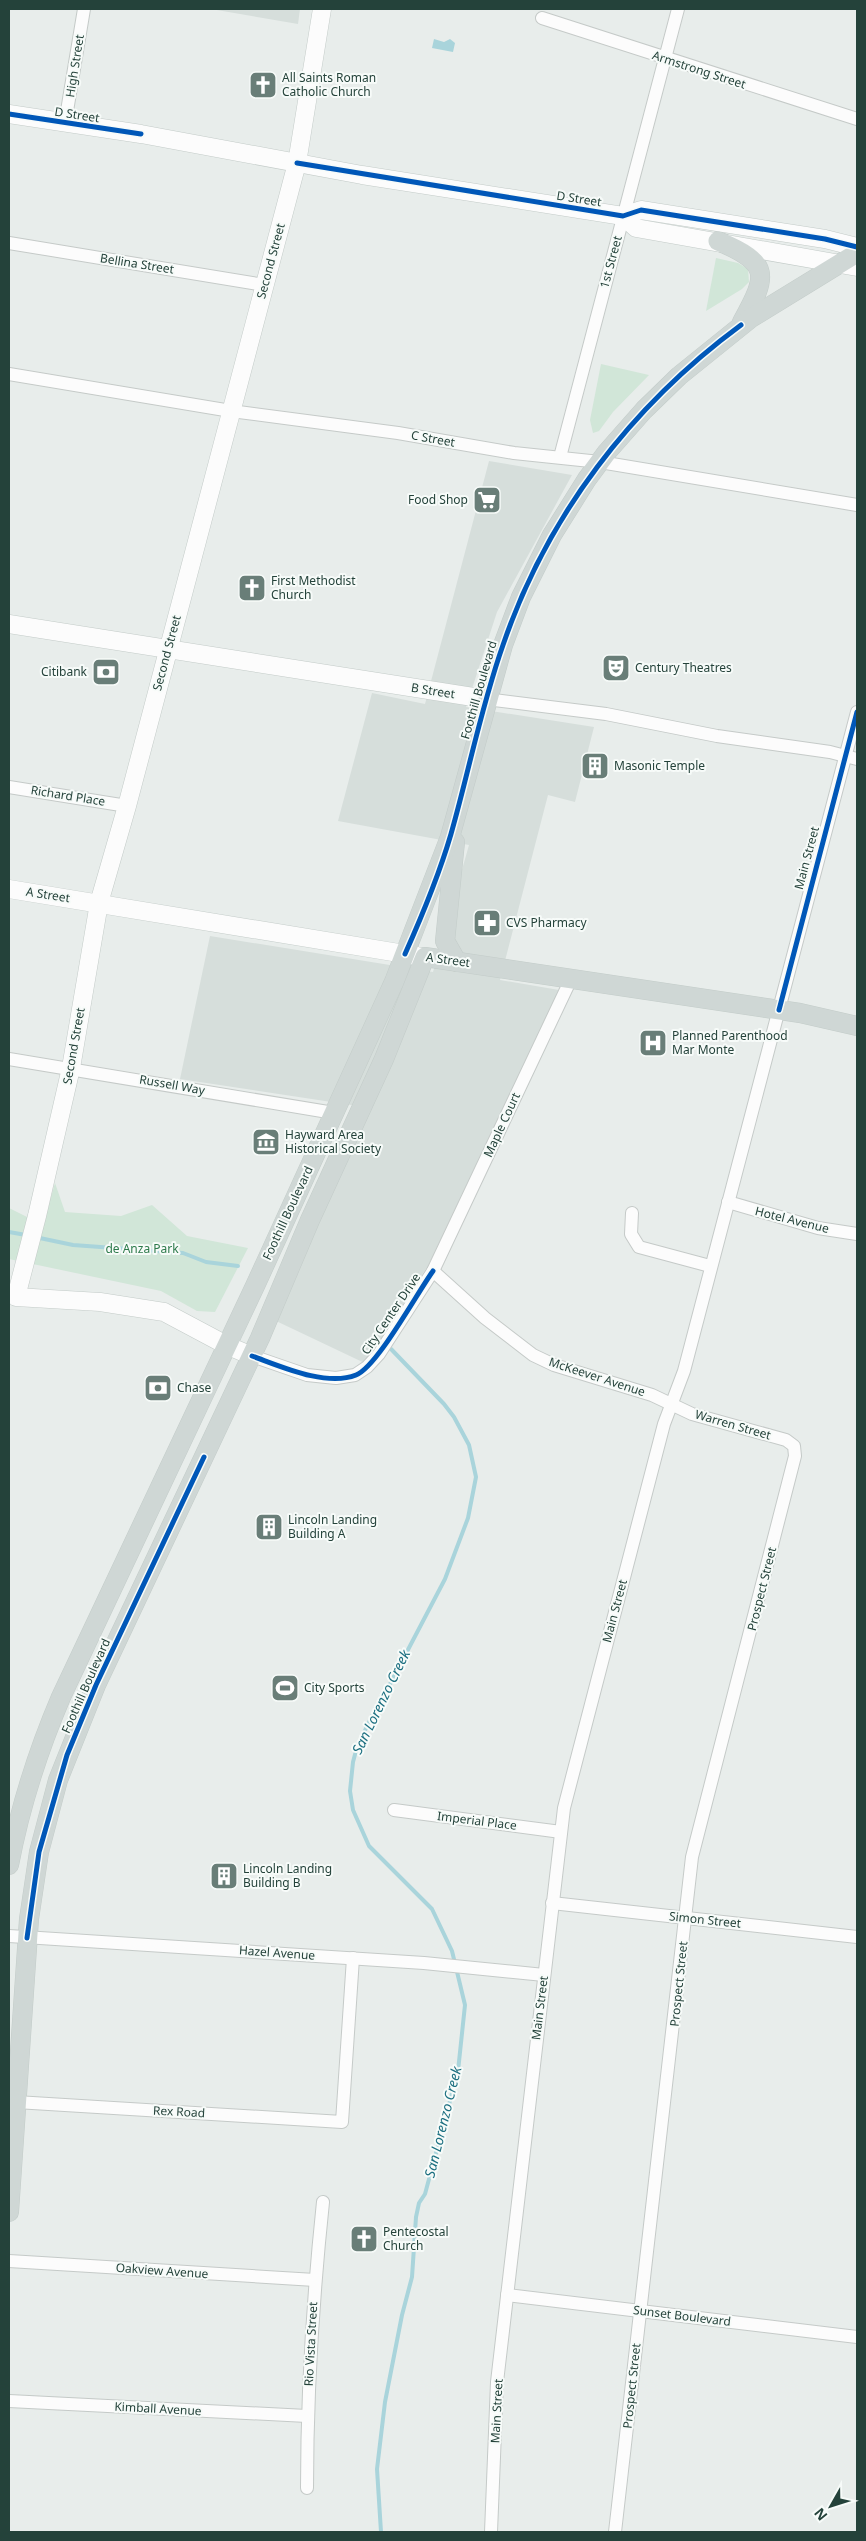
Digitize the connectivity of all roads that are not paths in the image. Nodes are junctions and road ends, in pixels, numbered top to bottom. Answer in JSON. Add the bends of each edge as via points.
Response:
{"nodes":[{"id":1,"x":84,"y":9,"type":"edge"},
{"id":2,"x":322,"y":9,"type":"edge"},
{"id":3,"x":678,"y":9,"type":"edge"},
{"id":4,"x":542,"y":18,"type":"dead end"},
{"id":5,"x":664,"y":59,"type":"junction"},
{"id":6,"x":9,"y":114,"type":"edge"},
{"id":7,"x":857,"y":119,"type":"edge"},
{"id":8,"x":65,"y":123,"type":"junction"},
{"id":9,"x":297,"y":163,"type":"junction"},
{"id":10,"x":624,"y":216,"type":"junction"},
{"id":11,"x":718,"y":241,"type":"junction"},
{"id":12,"x":9,"y":243,"type":"edge"},
{"id":13,"x":857,"y":247,"type":"edge"},
{"id":14,"x":857,"y":253,"type":"edge"},
{"id":15,"x":852,"y":265,"type":"edge"},
{"id":16,"x":264,"y":285,"type":"junction"},
{"id":17,"x":740,"y":325,"type":"junction"},
{"id":18,"x":9,"y":374,"type":"edge"},
{"id":19,"x":230,"y":411,"type":"junction"},
{"id":20,"x":560,"y":457,"type":"junction"},
{"id":21,"x":600,"y":462,"type":"junction"},
{"id":22,"x":857,"y":504,"type":"edge"},
{"id":23,"x":9,"y":624,"type":"edge"},
{"id":24,"x":168,"y":649,"type":"junction"},
{"id":25,"x":486,"y":698,"type":"junction"},
{"id":26,"x":857,"y":712,"type":"edge"},
{"id":27,"x":851,"y":757,"type":"edge"},
{"id":28,"x":9,"y":787,"type":"edge"},
{"id":29,"x":127,"y":806,"type":"junction"},
{"id":30,"x":458,"y":806,"type":"junction"},
{"id":31,"x":9,"y":889,"type":"edge"},
{"id":32,"x":99,"y":903,"type":"junction"},
{"id":33,"x":405,"y":954,"type":"junction"},
{"id":34,"x":425,"y":957,"type":"junction"},
{"id":35,"x":457,"y":962,"type":"junction"},
{"id":36,"x":571,"y":979,"type":"junction"},
{"id":37,"x":779,"y":1010,"type":"junction"},
{"id":38,"x":857,"y":1026,"type":"edge"},
{"id":39,"x":9,"y":1059,"type":"edge"},
{"id":40,"x":72,"y":1068,"type":"junction"},
{"id":41,"x":334,"y":1114,"type":"junction"},
{"id":42,"x":728,"y":1202,"type":"junction"},
{"id":43,"x":632,"y":1213,"type":"dead end"},
{"id":44,"x":857,"y":1234,"type":"edge"},
{"id":45,"x":710,"y":1266,"type":"junction"},
{"id":46,"x":432,"y":1271,"type":"junction"},
{"id":47,"x":12,"y":1296,"type":"edge"},
{"id":48,"x":226,"y":1345,"type":"junction"},
{"id":49,"x":252,"y":1356,"type":"junction"},
{"id":50,"x":671,"y":1403,"type":"junction"},
{"id":51,"x":794,"y":1446,"type":"joint"},
{"id":52,"x":394,"y":1810,"type":"dead end"},
{"id":53,"x":561,"y":1832,"type":"junction"},
{"id":54,"x":9,"y":1865,"type":"edge"},
{"id":55,"x":552,"y":1903,"type":"junction"},
{"id":56,"x":687,"y":1918,"type":"junction"},
{"id":57,"x":18,"y":1937,"type":"edge"},
{"id":58,"x":857,"y":1937,"type":"edge"},
{"id":59,"x":353,"y":1958,"type":"junction"},
{"id":60,"x":544,"y":1976,"type":"junction"},
{"id":61,"x":16,"y":2102,"type":"junction"},
{"id":62,"x":323,"y":2202,"type":"dead end"},
{"id":63,"x":9,"y":2212,"type":"edge"},
{"id":64,"x":9,"y":2261,"type":"edge"},
{"id":65,"x":315,"y":2280,"type":"junction"},
{"id":66,"x":507,"y":2295,"type":"junction"},
{"id":67,"x":640,"y":2311,"type":"junction"},
{"id":68,"x":857,"y":2337,"type":"edge"},
{"id":69,"x":9,"y":2401,"type":"edge"},
{"id":70,"x":307,"y":2416,"type":"junction"},
{"id":71,"x":307,"y":2488,"type":"dead end"},
{"id":72,"x":491,"y":2532,"type":"edge"},
{"id":73,"x":615,"y":2532,"type":"edge"}],
"edges":[{"from":1,"to":8,"type":"street","name":"High Street"},
{"from":2,"to":9,"type":"street","name":"Second Street"},
{"from":3,"to":5,"type":"street","name":"1st Street"},
{"from":4,"to":5,"type":"street","name":"Armstrong Street"},
{"from":5,"to":7,"type":"street","name":"Armstrong Street"},
{"from":5,"to":10,"type":"street","name":"1st Street"},
{"from":6,"to":8,"type":"street","name":"D Street"},
{"from":8,"to":9,"type":"street","name":"D Street"},
{"from":9,"to":10,"type":"street","name":"D Street"},
{"from":9,"to":16,"type":"street","name":"Second Street"},
{"from":10,"to":11,"type":"street","name":"D Street","via":[[636,228]]},
{"from":10,"to":13,"type":"street","name":"D Street","via":[[641,210]]},
{"from":10,"to":20,"type":"street","name":"1st Street"},
{"from":11,"to":15,"type":"street","name":"D Street"},
{"from":11,"to":17,"type":"main road","via":[[743,251],[760,271],[760,287]]},
{"from":12,"to":16,"type":"street","name":"Bellina Street"},
{"from":14,"to":15,"type":"main road","name":"Foothill Boulevard"},
{"from":15,"to":17,"type":"main road","name":"Foothill Boulevard","via":[[787,294]]},
{"from":16,"to":19,"type":"street","name":"Second Street"},
{"from":17,"to":21,"type":"main road","name":"Foothill Boulevard","via":[[668,386]]},
{"from":18,"to":19,"type":"street","name":"C Street"},
{"from":19,"to":20,"type":"street","name":"C Street"},
{"from":19,"to":24,"type":"street","name":"Second Street"},
{"from":20,"to":21,"type":"street","name":"C Street"},
{"from":21,"to":22,"type":"street","name":"C Street"},
{"from":21,"to":25,"type":"main road","name":"Foothill Boulevard","via":[[561,519],[528,581]]},
{"from":23,"to":24,"type":"street","name":"B Street"},
{"from":24,"to":25,"type":"street","name":"B Street"},
{"from":24,"to":29,"type":"street","name":"Second Street"},
{"from":25,"to":27,"type":"street","name":"B Street","via":[[579,710]]},
{"from":25,"to":30,"type":"main road","name":"Foothill Boulevard"},
{"from":26,"to":27,"type":"street","name":"Main Street"},
{"from":27,"to":37,"type":"street","name":"Main Street"},
{"from":28,"to":29,"type":"street","name":"Richard Place"},
{"from":29,"to":32,"type":"street","name":"Second Street"},
{"from":30,"to":33,"type":"main road","name":"Foothill Boulevard","via":[[450,837]]},
{"from":30,"to":35,"type":"main road","via":[[445,941]]},
{"from":31,"to":32,"type":"street","name":"A Street"},
{"from":32,"to":33,"type":"street","name":"A Street"},
{"from":32,"to":40,"type":"street","name":"Second Street"},
{"from":33,"to":34,"type":"street","name":"A Street"},
{"from":33,"to":41,"type":"main road","name":"Foothill Boulevard","via":[[382,1012]]},
{"from":34,"to":35,"type":"main road","name":"A Street"},
{"from":34,"to":49,"type":"main road","name":"Foothill Boulevard","via":[[384,1059]]},
{"from":35,"to":36,"type":"main road","name":"A Street"},
{"from":36,"to":37,"type":"main road","name":"A Street"},
{"from":36,"to":46,"type":"street","name":"Maple Court"},
{"from":37,"to":38,"type":"main road","name":"A Street"},
{"from":37,"to":42,"type":"street","name":"Main Street"},
{"from":39,"to":40,"type":"street","name":"Russell Way"},
{"from":40,"to":41,"type":"street","name":"Russell Way"},
{"from":40,"to":47,"type":"street","name":"Second Street","via":[[24,1267]]},
{"from":41,"to":48,"type":"main road","name":"Foothill Boulevard"},
{"from":42,"to":44,"type":"street","name":"Hotel Avenue","via":[[818,1228]]},
{"from":42,"to":45,"type":"street","name":"Main Street"},
{"from":43,"to":45,"type":"street","via":[[631,1234],[639,1247]]},
{"from":45,"to":50,"type":"street","name":"Main Street","via":[[684,1371]]},
{"from":46,"to":49,"type":"street","name":"City Center Drive","via":[[379,1354],[368,1367],[355,1375],[336,1378],[306,1375]]},
{"from":46,"to":50,"type":"street","name":"McKeever Avenue","via":[[533,1355],[554,1365]]},
{"from":47,"to":48,"type":"street","name":"City Center Drive","via":[[98,1302],[164,1312]]},
{"from":48,"to":49,"type":"street","name":"City Center Drive"},
{"from":48,"to":54,"type":"main road","name":"Foothill Boulevard","via":[[57,1704],[21,1808]]},
{"from":49,"to":57,"type":"main road","name":"Foothill Boulevard","via":[[73,1739],[54,1794]]},
{"from":50,"to":51,"type":"street","name":"Warren Street","via":[[692,1414],[786,1440]]},
{"from":50,"to":53,"type":"street","name":"Main Street","via":[[571,1778]]},
{"from":51,"to":56,"type":"street","name":"Prospect Street","via":[[791,1474],[692,1857]]},
{"from":52,"to":53,"type":"street","name":"Imperial Place"},
{"from":53,"to":55,"type":"street","name":"Main Street"},
{"from":55,"to":56,"type":"street","name":"Simon Street"},
{"from":55,"to":60,"type":"street","name":"Main Street"},
{"from":56,"to":58,"type":"street","name":"Simon Street"},
{"from":56,"to":67,"type":"street","name":"Prospect Street"},
{"from":57,"to":59,"type":"street","name":"Hazel Avenue"},
{"from":57,"to":61,"type":"main road","name":"Foothill Boulevard"},
{"from":59,"to":60,"type":"street","name":"Hazel Avenue"},
{"from":59,"to":61,"type":"street","name":"Rex Road","via":[[342,2122]]},
{"from":60,"to":66,"type":"street","name":"Main Street"},
{"from":61,"to":63,"type":"main road","name":"Foothill Boulevard"},
{"from":62,"to":65,"type":"street","name":"Rio Vista Street"},
{"from":64,"to":65,"type":"street","name":"Oakview Avenue"},
{"from":65,"to":70,"type":"street","name":"Rio Vista Street"},
{"from":66,"to":67,"type":"street","name":"Sunset Boulevard"},
{"from":66,"to":72,"type":"street","name":"Main Street","via":[[497,2382]]},
{"from":67,"to":68,"type":"street","name":"Sunset Boulevard"},
{"from":67,"to":73,"type":"street","name":"Prospect Street"},
{"from":69,"to":70,"type":"street","name":"Kimball Avenue"},
{"from":70,"to":71,"type":"street","name":"Rio Vista Street"}]}
